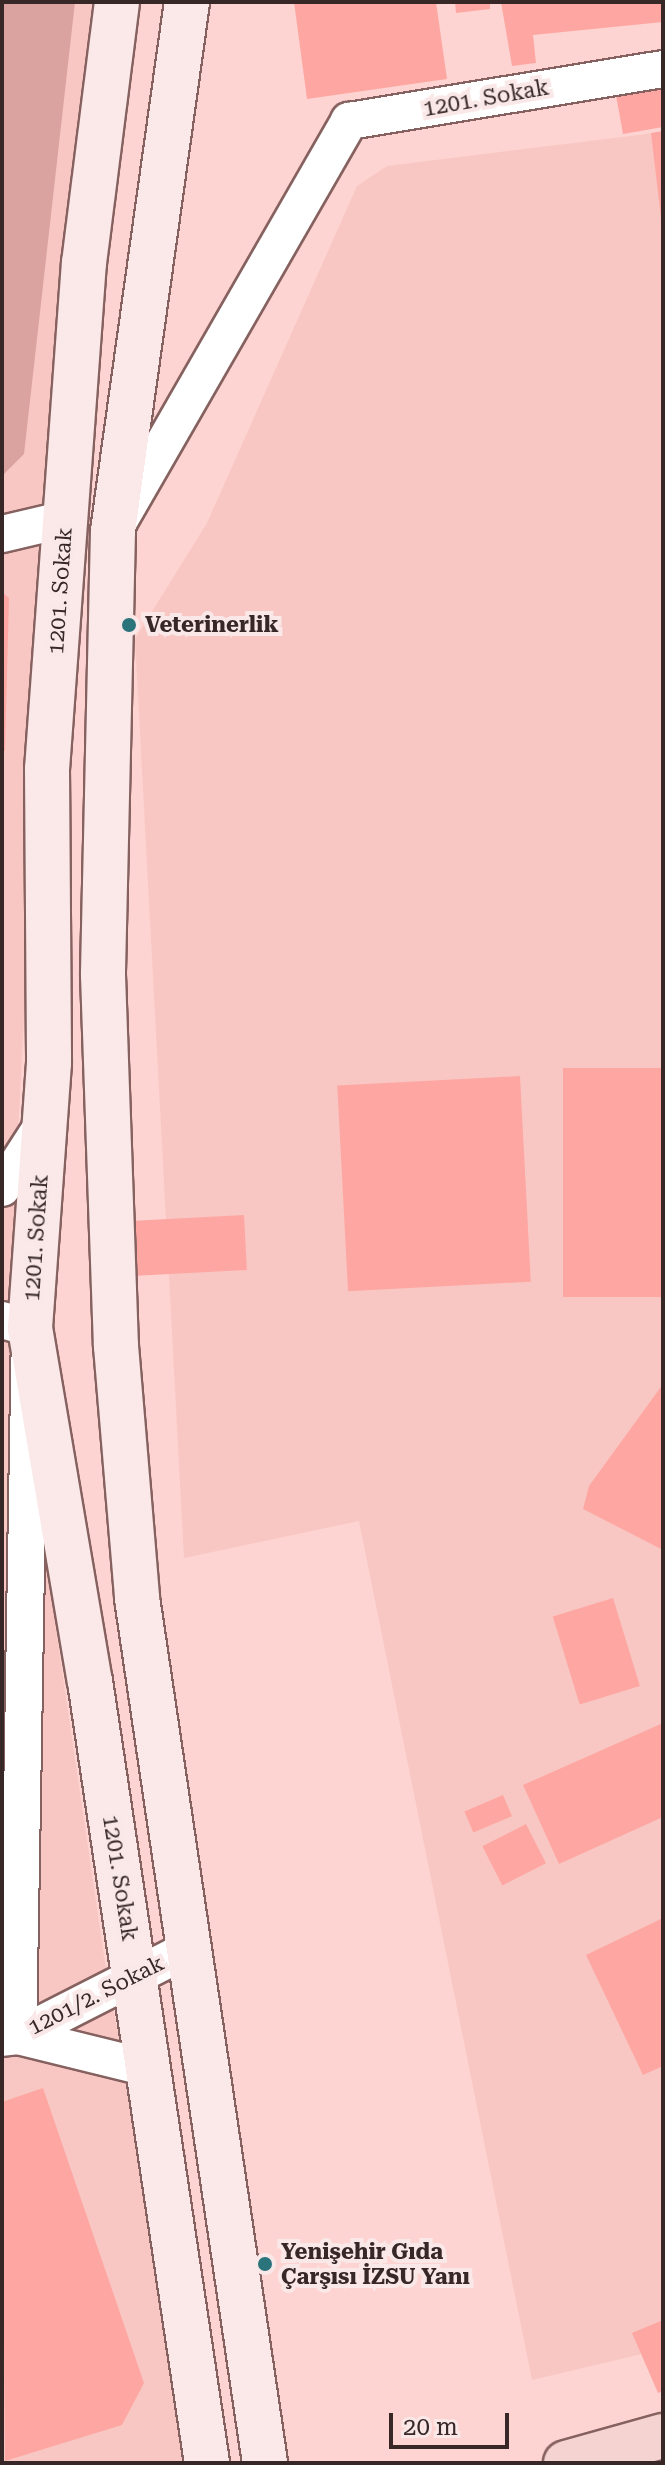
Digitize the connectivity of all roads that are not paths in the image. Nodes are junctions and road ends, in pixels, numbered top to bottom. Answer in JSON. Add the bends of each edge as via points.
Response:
{"nodes":[{"id":1,"x":117,"y":2,"type":"edge"},
{"id":2,"x":187,"y":2,"type":"edge"},
{"id":3,"x":663,"y":69,"type":"edge"},
{"id":4,"x":66,"y":519,"type":"junction"},
{"id":5,"x":113,"y":531,"type":"junction"},
{"id":6,"x":2,"y":534,"type":"edge"},
{"id":7,"x":44,"y":1123,"type":"junction"},
{"id":8,"x":2,"y":1188,"type":"edge"},
{"id":9,"x":16,"y":1324,"type":"edge"},
{"id":10,"x":137,"y":1598,"type":"junction"},
{"id":11,"x":189,"y":1949,"type":"junction"},
{"id":12,"x":135,"y":1973,"type":"junction"},
{"id":13,"x":10,"y":2037,"type":"edge"},
{"id":14,"x":148,"y":2068,"type":"junction"},
{"id":15,"x":663,"y":2436,"type":"edge"},
{"id":16,"x":207,"y":2463,"type":"edge"},
{"id":17,"x":265,"y":2463,"type":"edge"},
{"id":18,"x":566,"y":2463,"type":"edge"}],
"edges":[{"from":1,"to":4,"type":"main road","name":"1201. Sokak","via":[[84,262]]},
{"from":2,"to":5,"type":"main road","name":"1201. Sokak"},
{"from":3,"to":5,"type":"street","name":"1201. Sokak","via":[[349,121]]},
{"from":4,"to":6,"type":"street"},
{"from":4,"to":7,"type":"main road","name":"1201. Sokak","via":[[47,769],[49,1063]]},
{"from":5,"to":10,"type":"main road","name":"1201. Sokak","via":[[103,975],[116,1346]]},
{"from":7,"to":8,"type":"street"},
{"from":7,"to":9,"type":"main road","name":"1201. Sokak"},
{"from":9,"to":10,"type":"main road","via":[[75,1443],[108,1589]]},
{"from":9,"to":12,"type":"main road","name":"1201. Sokak"},
{"from":9,"to":13,"type":"street"},
{"from":10,"to":11,"type":"main road","name":"1201. Sokak"},
{"from":11,"to":12,"type":"street","name":"1201/2. Sokak"},
{"from":11,"to":17,"type":"main road","name":"1201. Sokak"},
{"from":12,"to":13,"type":"street","name":"1201/2. Sokak"},
{"from":12,"to":14,"type":"main road","name":"1201. Sokak"},
{"from":13,"to":14,"type":"street"},
{"from":14,"to":16,"type":"main road","name":"1201. Sokak"},
{"from":15,"to":18,"type":"main road"}]}
